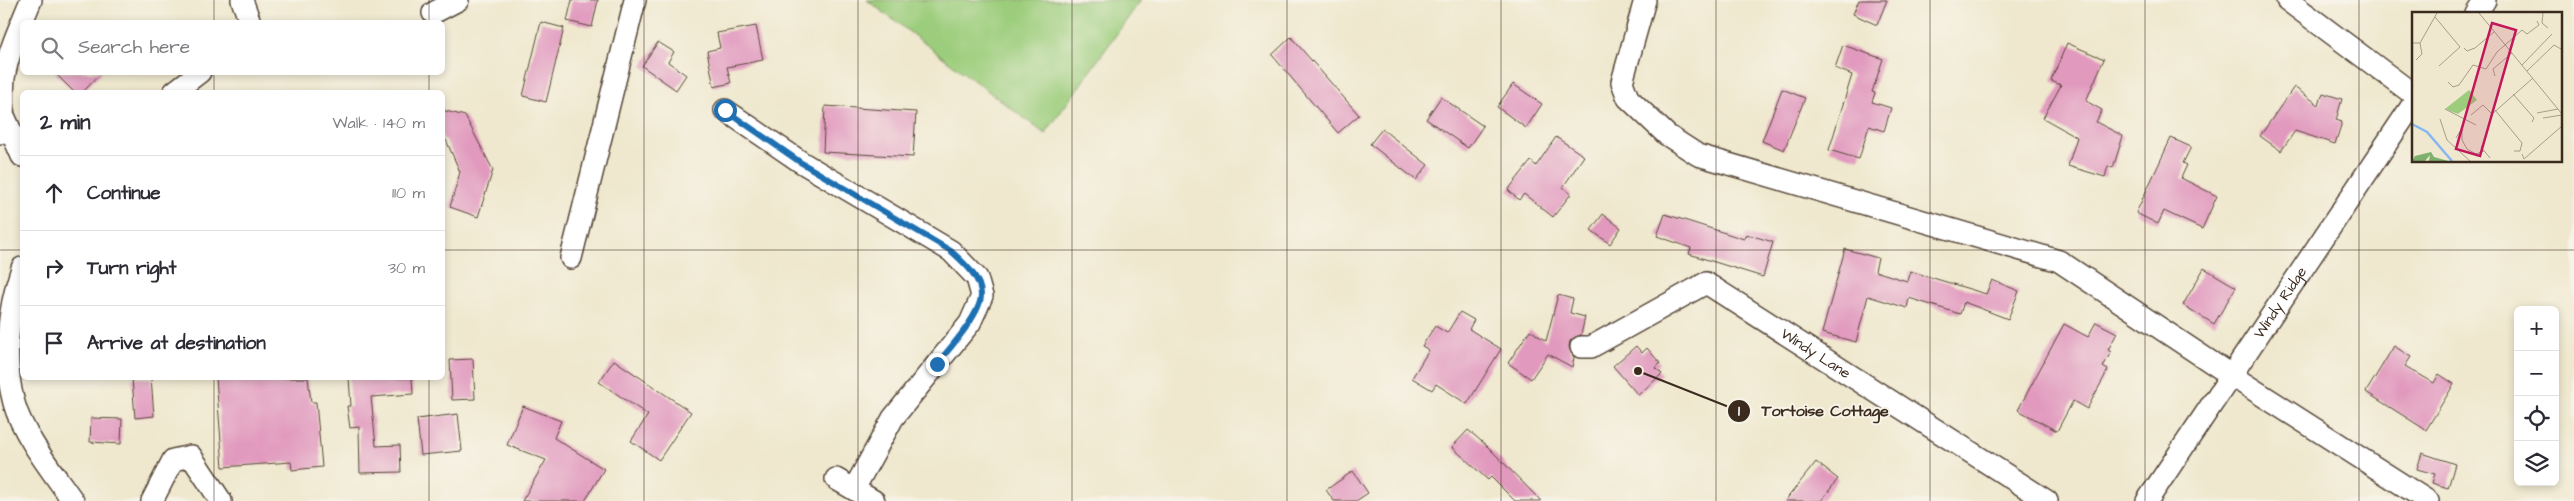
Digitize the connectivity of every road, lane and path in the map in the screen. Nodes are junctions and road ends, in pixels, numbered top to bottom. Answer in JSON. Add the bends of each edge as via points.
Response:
{"nodes":[{"id":1,"x":32,"y":0,"type":"edge"},
{"id":2,"x":242,"y":0,"type":"edge"},
{"id":3,"x":458,"y":0,"type":"edge"},
{"id":4,"x":635,"y":0,"type":"edge"},
{"id":5,"x":1645,"y":0,"type":"edge"},
{"id":6,"x":2287,"y":0,"type":"edge"},
{"id":7,"x":2485,"y":0,"type":"edge"},
{"id":8,"x":430,"y":12,"type":"edge"},
{"id":9,"x":2477,"y":12,"type":"edge"},
{"id":10,"x":24,"y":20,"type":"edge"},
{"id":11,"x":249,"y":20,"type":"edge"},
{"id":12,"x":20,"y":29,"type":"edge"},
{"id":13,"x":196,"y":75,"type":"edge"},
{"id":14,"x":177,"y":90,"type":"edge"},
{"id":15,"x":2412,"y":93,"type":"edge"},
{"id":16,"x":2412,"y":106,"type":"edge"},
{"id":17,"x":725,"y":110,"type":"dead end"},
{"id":18,"x":2,"y":125,"type":"edge"},
{"id":19,"x":20,"y":153,"type":"edge"},
{"id":20,"x":571,"y":258,"type":"dead end"},
{"id":21,"x":20,"y":274,"type":"edge"},
{"id":22,"x":1581,"y":347,"type":"dead end"},
{"id":23,"x":2232,"y":376,"type":"junction"},
{"id":24,"x":7,"y":402,"type":"edge"},
{"id":25,"x":73,"y":501,"type":"edge"},
{"id":26,"x":152,"y":501,"type":"edge"},
{"id":27,"x":221,"y":501,"type":"edge"},
{"id":28,"x":874,"y":501,"type":"edge"},
{"id":29,"x":2047,"y":501,"type":"edge"},
{"id":30,"x":2147,"y":501,"type":"edge"},
{"id":31,"x":2428,"y":501,"type":"edge"}],
"edges":[{"from":1,"to":10,"type":"street"},
{"from":2,"to":11,"type":"street"},
{"from":3,"to":8,"type":"street"},
{"from":4,"to":20,"type":"street"},
{"from":5,"to":23,"type":"street","via":[[1622,82],[1628,98],[1667,135],[1698,156],[2059,261]]},
{"from":6,"to":15,"type":"street"},
{"from":7,"to":9,"type":"street"},
{"from":12,"to":18,"type":"street","via":[[9,55],[4,79]]},
{"from":13,"to":14,"type":"street"},
{"from":16,"to":23,"type":"street","name":"Windy Ridge"},
{"from":17,"to":28,"type":"street","via":[[800,162],[951,251],[976,278],[982,296],[970,323],[893,418],[845,484]]},
{"from":18,"to":19,"type":"street"},
{"from":21,"to":24,"type":"street","via":[[9,321]]},
{"from":22,"to":29,"type":"street","name":"Windy Lane","via":[[1591,347],[1706,283]]},
{"from":23,"to":30,"type":"street","name":"Windy Ridge"},
{"from":23,"to":31,"type":"street"},
{"from":24,"to":25,"type":"street"},
{"from":26,"to":27,"type":"street","via":[[173,460],[191,456]]}]}
